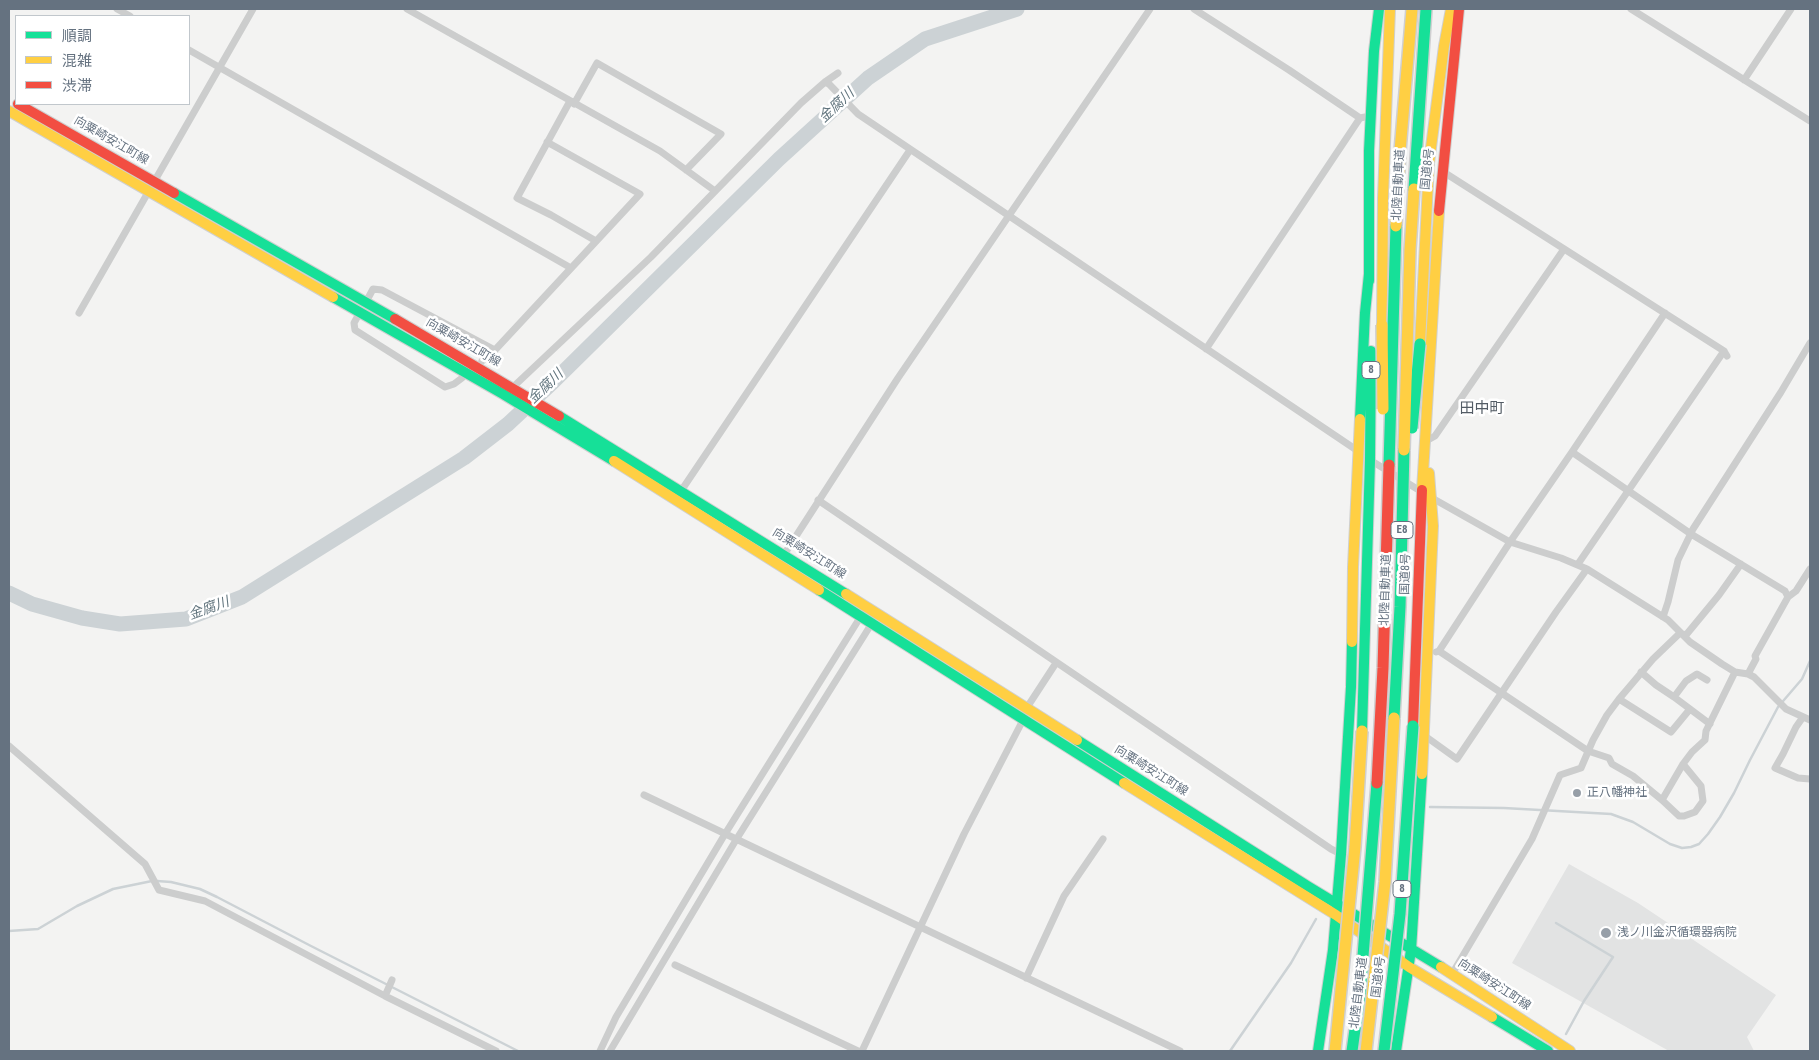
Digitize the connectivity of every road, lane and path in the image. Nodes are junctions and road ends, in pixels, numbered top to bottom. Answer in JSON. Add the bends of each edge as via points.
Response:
{"nodes":[{"id":1,"x":117,"y":9,"type":"edge"},
{"id":2,"x":254,"y":9,"type":"edge"},
{"id":3,"x":407,"y":9,"type":"edge"},
{"id":4,"x":1150,"y":9,"type":"edge"},
{"id":5,"x":1194,"y":9,"type":"edge"},
{"id":6,"x":1379,"y":9,"type":"edge"},
{"id":7,"x":1390,"y":9,"type":"edge"},
{"id":8,"x":1412,"y":9,"type":"edge"},
{"id":9,"x":1426,"y":9,"type":"edge"},
{"id":10,"x":1451,"y":9,"type":"edge"},
{"id":11,"x":1459,"y":9,"type":"edge"},
{"id":12,"x":1631,"y":9,"type":"edge"},
{"id":13,"x":1791,"y":9,"type":"edge"},
{"id":14,"x":128,"y":15,"type":"edge"},
{"id":15,"x":190,"y":51,"type":"edge"},
{"id":16,"x":220,"y":68,"type":"junction"},
{"id":17,"x":838,"y":73,"type":"dead end"},
{"id":18,"x":1744,"y":80,"type":"junction"},
{"id":19,"x":827,"y":83,"type":"junction"},
{"id":20,"x":572,"y":102,"type":"junction"},
{"id":21,"x":20,"y":105,"type":"edge"},
{"id":22,"x":9,"y":111,"type":"edge"},
{"id":23,"x":1366,"y":117,"type":"junction"},
{"id":24,"x":1810,"y":121,"type":"edge"},
{"id":25,"x":547,"y":142,"type":"junction"},
{"id":26,"x":910,"y":150,"type":"junction"},
{"id":27,"x":686,"y":170,"type":"junction"},
{"id":28,"x":1442,"y":171,"type":"junction"},
{"id":29,"x":152,"y":187,"type":"junction"},
{"id":30,"x":714,"y":191,"type":"junction"},
{"id":31,"x":1009,"y":216,"type":"junction"},
{"id":32,"x":596,"y":241,"type":"junction"},
{"id":33,"x":1564,"y":249,"type":"junction"},
{"id":34,"x":571,"y":268,"type":"junction"},
{"id":35,"x":1369,"y":274,"type":"junction"},
{"id":36,"x":363,"y":307,"type":"junction"},
{"id":37,"x":79,"y":313,"type":"dead end"},
{"id":38,"x":1665,"y":313,"type":"junction"},
{"id":39,"x":1810,"y":343,"type":"edge"},
{"id":40,"x":1206,"y":349,"type":"junction"},
{"id":41,"x":495,"y":350,"type":"junction"},
{"id":42,"x":482,"y":361,"type":"dead end"},
{"id":43,"x":462,"y":378,"type":"dead end"},
{"id":44,"x":507,"y":391,"type":"junction"},
{"id":45,"x":1426,"y":441,"type":"junction"},
{"id":46,"x":1358,"y":451,"type":"junction"},
{"id":47,"x":1572,"y":452,"type":"junction"},
{"id":48,"x":1370,"y":460,"type":"junction"},
{"id":49,"x":1629,"y":491,"type":"junction"},
{"id":50,"x":679,"y":495,"type":"junction"},
{"id":51,"x":1427,"y":495,"type":"junction"},
{"id":52,"x":818,"y":500,"type":"junction"},
{"id":53,"x":1691,"y":534,"type":"junction"},
{"id":54,"x":1510,"y":542,"type":"junction"},
{"id":55,"x":780,"y":559,"type":"junction"},
{"id":56,"x":1386,"y":561,"type":"junction"},
{"id":57,"x":1578,"y":564,"type":"junction"},
{"id":58,"x":1741,"y":564,"type":"junction"},
{"id":59,"x":1587,"y":569,"type":"junction"},
{"id":60,"x":1810,"y":569,"type":"edge"},
{"id":61,"x":1788,"y":596,"type":"junction"},
{"id":62,"x":1400,"y":606,"type":"junction"},
{"id":63,"x":872,"y":611,"type":"junction"},
{"id":64,"x":861,"y":616,"type":"junction"},
{"id":65,"x":1663,"y":617,"type":"junction"},
{"id":66,"x":872,"y":623,"type":"junction"},
{"id":67,"x":1680,"y":633,"type":"junction"},
{"id":68,"x":1434,"y":653,"type":"junction"},
{"id":69,"x":1056,"y":663,"type":"junction"},
{"id":70,"x":1641,"y":672,"type":"junction"},
{"id":71,"x":1735,"y":672,"type":"junction"},
{"id":72,"x":1748,"y":674,"type":"junction"},
{"id":73,"x":1707,"y":680,"type":"dead end"},
{"id":74,"x":1503,"y":693,"type":"junction"},
{"id":75,"x":1674,"y":697,"type":"junction"},
{"id":76,"x":1618,"y":699,"type":"junction"},
{"id":77,"x":1690,"y":709,"type":"junction"},
{"id":78,"x":1025,"y":715,"type":"junction"},
{"id":79,"x":1807,"y":719,"type":"edge"},
{"id":80,"x":1710,"y":724,"type":"junction"},
{"id":81,"x":1425,"y":736,"type":"junction"},
{"id":82,"x":9,"y":746,"type":"edge"},
{"id":83,"x":1588,"y":751,"type":"junction"},
{"id":84,"x":1683,"y":764,"type":"junction"},
{"id":85,"x":1810,"y":779,"type":"edge"},
{"id":86,"x":644,"y":795,"type":"dead end"},
{"id":87,"x":1662,"y":800,"type":"junction"},
{"id":88,"x":725,"y":834,"type":"junction"},
{"id":89,"x":1103,"y":839,"type":"dead end"},
{"id":90,"x":736,"y":840,"type":"junction"},
{"id":91,"x":1342,"y":854,"type":"junction"},
{"id":92,"x":1336,"y":909,"type":"junction"},
{"id":93,"x":921,"y":927,"type":"junction"},
{"id":94,"x":1412,"y":950,"type":"junction"},
{"id":95,"x":675,"y":965,"type":"dead end"},
{"id":96,"x":1409,"y":967,"type":"junction"},
{"id":97,"x":1452,"y":974,"type":"junction"},
{"id":98,"x":1026,"y":978,"type":"junction"},
{"id":99,"x":392,"y":980,"type":"dead end"},
{"id":100,"x":386,"y":994,"type":"junction"},
{"id":101,"x":496,"y":1051,"type":"edge"},
{"id":102,"x":600,"y":1051,"type":"edge"},
{"id":103,"x":610,"y":1051,"type":"edge"},
{"id":104,"x":858,"y":1051,"type":"edge"},
{"id":105,"x":862,"y":1051,"type":"edge"},
{"id":106,"x":1180,"y":1051,"type":"edge"},
{"id":107,"x":1318,"y":1051,"type":"edge"},
{"id":108,"x":1335,"y":1051,"type":"edge"},
{"id":109,"x":1352,"y":1051,"type":"edge"},
{"id":110,"x":1366,"y":1051,"type":"edge"},
{"id":111,"x":1384,"y":1051,"type":"edge"},
{"id":112,"x":1396,"y":1051,"type":"edge"},
{"id":113,"x":1548,"y":1051,"type":"edge"},
{"id":114,"x":1570,"y":1051,"type":"edge"}],
"edges":[{"from":1,"to":14,"type":"street"},
{"from":2,"to":16,"type":"street"},
{"from":3,"to":20,"type":"street"},
{"from":4,"to":31,"type":"street"},
{"from":5,"to":23,"type":"street"},
{"from":6,"to":23,"type":"main road","number":"8"},
{"from":7,"to":56,"type":"main road","bridge":true,"via":[[1383,198]]},
{"from":8,"to":56,"type":"main road","name":"北陸自動車道","number":"E8","bridge":true,"via":[[1395,249]]},
{"from":9,"to":62,"type":"main road","name":"北陸自動車道","number":"E8","bridge":true,"via":[[1410,250]]},
{"from":10,"to":62,"type":"main road","bridge":true,"via":[[1429,163],[1420,344]]},
{"from":11,"to":28,"type":"main road","name":"国道8号"},
{"from":12,"to":18,"type":"street"},
{"from":13,"to":18,"type":"street"},
{"from":15,"to":16,"type":"street"},
{"from":16,"to":29,"type":"street"},
{"from":16,"to":34,"type":"street"},
{"from":17,"to":19,"type":"street"},
{"from":18,"to":24,"type":"street"},
{"from":19,"to":26,"type":"street","via":[[858,114]]},
{"from":19,"to":30,"type":"street","via":[[801,104]]},
{"from":20,"to":25,"type":"street"},
{"from":20,"to":27,"type":"street","via":[[660,151]]},
{"from":20,"to":27,"type":"street","via":[[597,63],[721,134]]},
{"from":21,"to":29,"type":"main road","name":"向粟崎安江町線"},
{"from":22,"to":29,"type":"main road","name":"向粟崎安江町線"},
{"from":23,"to":35,"type":"main road","number":"8"},
{"from":23,"to":40,"type":"street"},
{"from":25,"to":32,"type":"street","via":[[516,198]]},
{"from":25,"to":32,"type":"street","via":[[640,194]]},
{"from":26,"to":31,"type":"street"},
{"from":26,"to":50,"type":"street"},
{"from":27,"to":30,"type":"street"},
{"from":28,"to":33,"type":"street"},
{"from":28,"to":45,"type":"main road","name":"国道8号"},
{"from":29,"to":36,"type":"main road","name":"向粟崎安江町線"},
{"from":29,"to":37,"type":"street"},
{"from":30,"to":44,"type":"street","via":[[651,257]]},
{"from":31,"to":40,"type":"street"},
{"from":31,"to":52,"type":"street"},
{"from":32,"to":34,"type":"street"},
{"from":33,"to":38,"type":"street"},
{"from":33,"to":45,"type":"street","via":[[1435,436]]},
{"from":34,"to":41,"type":"street"},
{"from":35,"to":46,"type":"main road"},
{"from":35,"to":48,"type":"main road","number":"8"},
{"from":36,"to":41,"type":"street","via":[[373,289],[382,290]]},
{"from":36,"to":43,"type":"street","via":[[354,322],[356,330],[445,387]]},
{"from":36,"to":44,"type":"main road","name":"向粟崎安江町線"},
{"from":38,"to":47,"type":"street"},
{"from":38,"to":49,"type":"street","via":[[1725,353]]},
{"from":39,"to":53,"type":"street"},
{"from":40,"to":46,"type":"street"},
{"from":41,"to":42,"type":"street"},
{"from":44,"to":50,"type":"main road","name":"向粟崎安江町線"},
{"from":45,"to":51,"type":"main road","name":"国道8号"},
{"from":46,"to":91,"type":"main road"},
{"from":47,"to":49,"type":"street"},
{"from":47,"to":54,"type":"street"},
{"from":48,"to":51,"type":"street"},
{"from":48,"to":108,"type":"main road","number":"8","bridge":true,"via":[[1360,781]]},
{"from":49,"to":53,"type":"street"},
{"from":49,"to":57,"type":"street"},
{"from":50,"to":55,"type":"main road","name":"向粟崎安江町線"},
{"from":51,"to":54,"type":"street"},
{"from":51,"to":68,"type":"main road"},
{"from":51,"to":111,"type":"main road","name":"国道8号","number":"8","bridge":true,"via":[[1400,914]]},
{"from":52,"to":55,"type":"street"},
{"from":52,"to":69,"type":"street"},
{"from":53,"to":58,"type":"street"},
{"from":53,"to":65,"type":"street","via":[[1678,560]]},
{"from":54,"to":57,"type":"street"},
{"from":54,"to":68,"type":"street"},
{"from":55,"to":63,"type":"main road","name":"向粟崎安江町線"},
{"from":55,"to":64,"type":"main road","name":"向粟崎安江町線"},
{"from":56,"to":109,"type":"main road","name":"北陸自動車道","number":"E8","bridge":true,"via":[[1376,809]]},
{"from":57,"to":59,"type":"street"},
{"from":58,"to":61,"type":"street"},
{"from":58,"to":67,"type":"street","via":[[1686,634]]},
{"from":59,"to":65,"type":"street"},
{"from":59,"to":74,"type":"street"},
{"from":60,"to":61,"type":"street","via":[[1796,591]]},
{"from":61,"to":72,"type":"street"},
{"from":62,"to":110,"type":"main road","name":"北陸自動車道","number":"E8","bridge":true,"via":[[1385,882]]},
{"from":63,"to":64,"type":"street"},
{"from":63,"to":66,"type":"street"},
{"from":63,"to":78,"type":"main road","name":"向粟崎安江町線"},
{"from":64,"to":66,"type":"main road","name":"向粟崎安江町線"},
{"from":64,"to":88,"type":"street"},
{"from":65,"to":67,"type":"street"},
{"from":66,"to":78,"type":"main road","name":"向粟崎安江町線"},
{"from":66,"to":90,"type":"street"},
{"from":67,"to":70,"type":"street"},
{"from":67,"to":71,"type":"street"},
{"from":68,"to":74,"type":"street"},
{"from":68,"to":81,"type":"main road"},
{"from":69,"to":78,"type":"street"},
{"from":69,"to":91,"type":"street"},
{"from":70,"to":75,"type":"street"},
{"from":70,"to":76,"type":"street"},
{"from":71,"to":72,"type":"street"},
{"from":71,"to":80,"type":"street"},
{"from":72,"to":79,"type":"street","via":[[1782,705]]},
{"from":73,"to":75,"type":"street","via":[[1697,674],[1686,681]]},
{"from":74,"to":81,"type":"street","via":[[1458,759]]},
{"from":74,"to":83,"type":"street"},
{"from":75,"to":77,"type":"street"},
{"from":76,"to":77,"type":"street","via":[[1671,732]]},
{"from":76,"to":83,"type":"street"},
{"from":77,"to":80,"type":"street"},
{"from":78,"to":92,"type":"main road","name":"向粟崎安江町線"},
{"from":78,"to":93,"type":"street"},
{"from":79,"to":85,"type":"street","via":[[1796,727],[1775,768],[1798,778]]},
{"from":80,"to":84,"type":"street","via":[[1705,740]]},
{"from":81,"to":94,"type":"main road"},
{"from":82,"to":100,"type":"street","via":[[145,864],[159,890],[205,901]]},
{"from":83,"to":87,"type":"street","via":[[1609,758],[1612,764],[1633,776]]},
{"from":83,"to":97,"type":"street","via":[[1581,768],[1560,775],[1532,839]]},
{"from":84,"to":87,"type":"street"},
{"from":84,"to":87,"type":"street","via":[[1701,786],[1704,800],[1695,812],[1679,816]]},
{"from":86,"to":88,"type":"street"},
{"from":88,"to":90,"type":"street"},
{"from":88,"to":102,"type":"street","via":[[616,1017]]},
{"from":89,"to":98,"type":"street","via":[[1064,896]]},
{"from":90,"to":93,"type":"street"},
{"from":90,"to":103,"type":"street"},
{"from":91,"to":92,"type":"main road"},
{"from":92,"to":94,"type":"main road","name":"向粟崎安江町線"},
{"from":92,"to":96,"type":"main road","name":"向粟崎安江町線"},
{"from":92,"to":107,"type":"main road"},
{"from":93,"to":98,"type":"street"},
{"from":93,"to":105,"type":"street"},
{"from":94,"to":96,"type":"main road"},
{"from":94,"to":97,"type":"main road","name":"向粟崎安江町線"},
{"from":95,"to":104,"type":"street"},
{"from":96,"to":112,"type":"main road"},
{"from":96,"to":113,"type":"main road","name":"向粟崎安江町線"},
{"from":97,"to":114,"type":"main road","name":"向粟崎安江町線"},
{"from":98,"to":106,"type":"street"},
{"from":99,"to":100,"type":"street"},
{"from":100,"to":101,"type":"street"}]}
